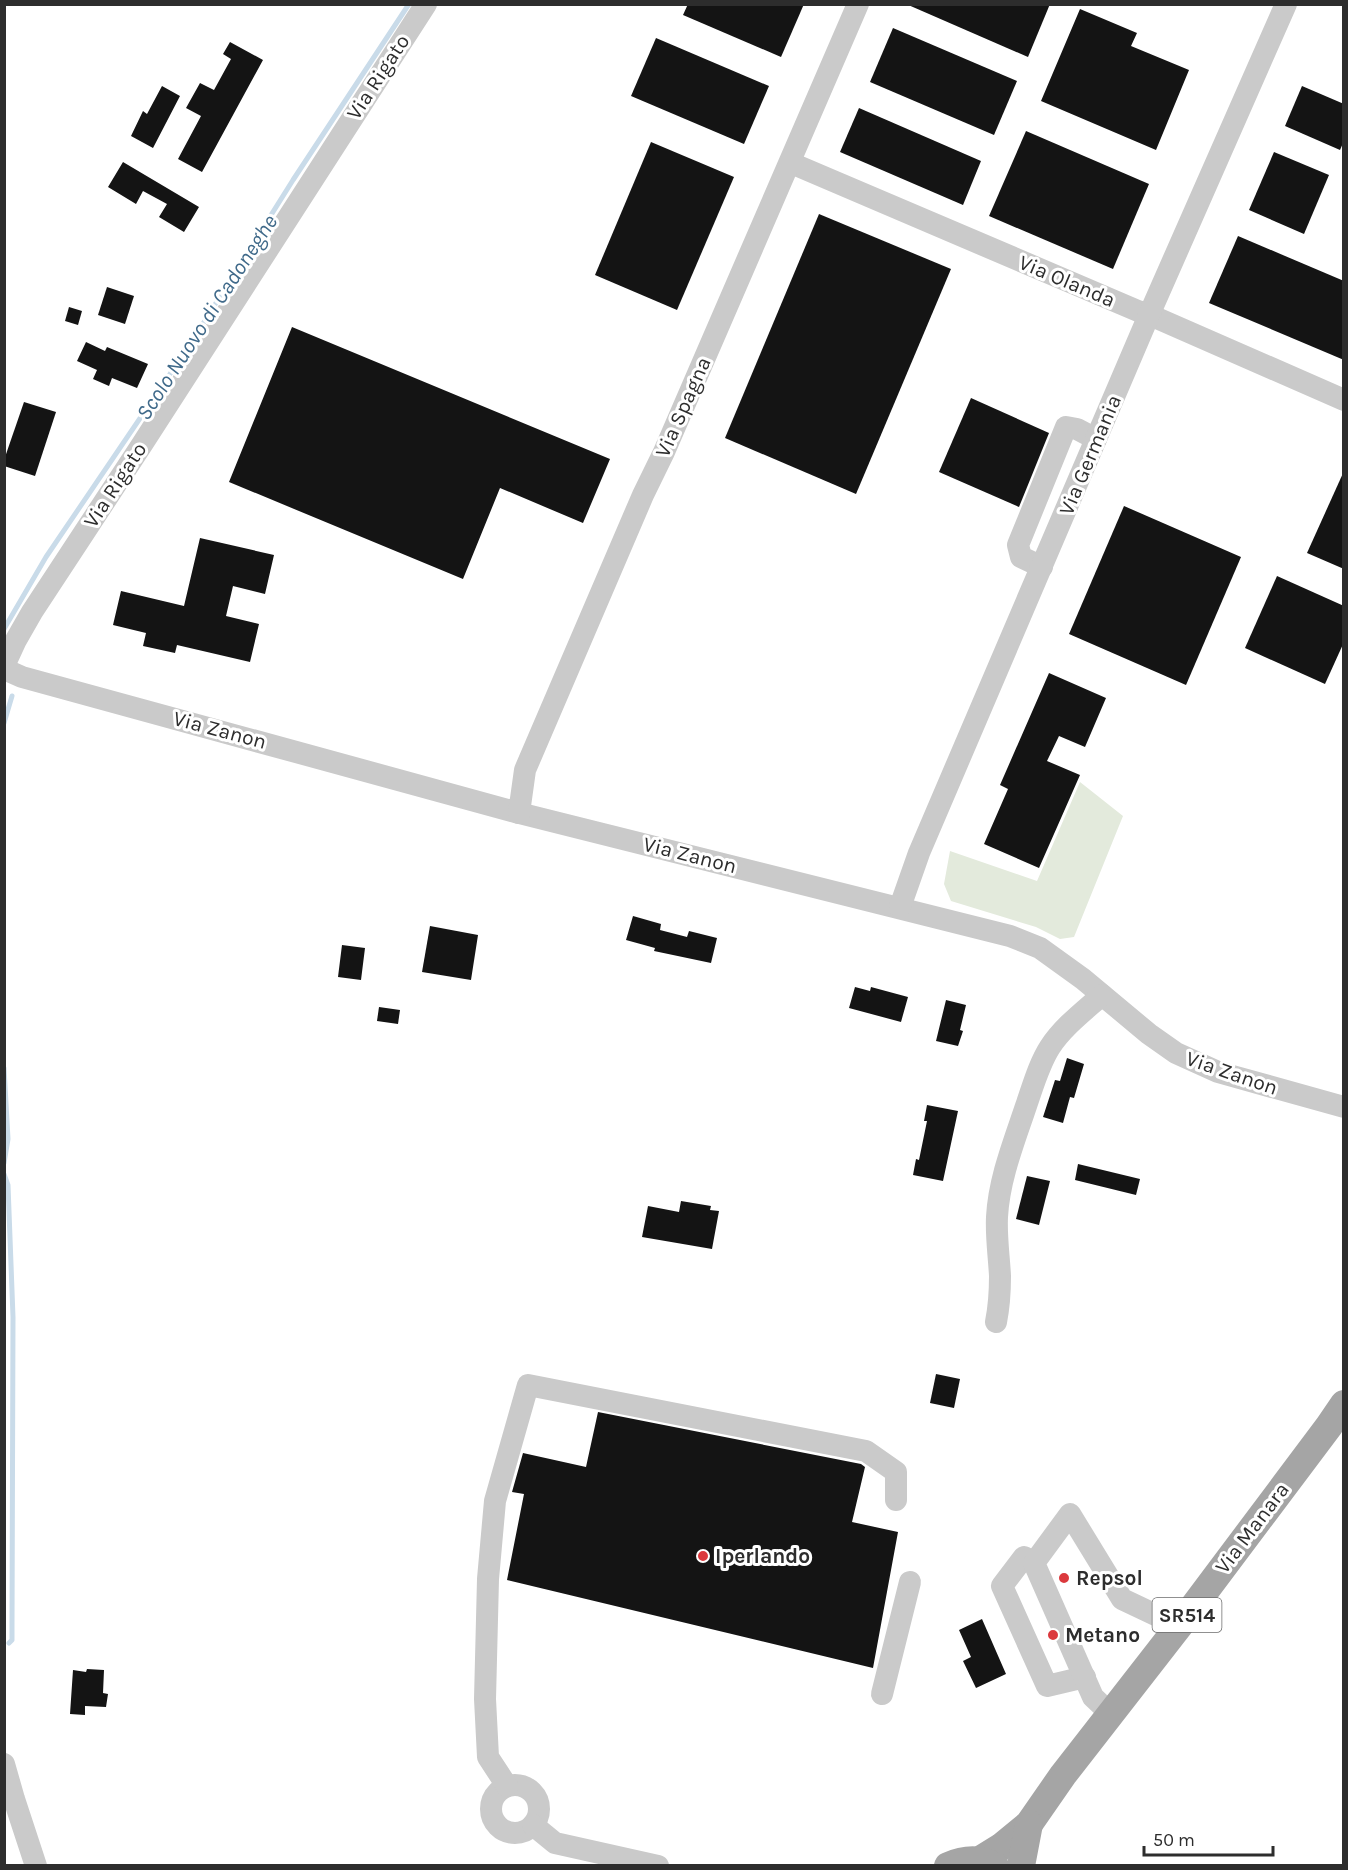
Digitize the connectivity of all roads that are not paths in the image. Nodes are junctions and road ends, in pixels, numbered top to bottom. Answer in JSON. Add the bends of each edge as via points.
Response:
{"nodes":[{"id":1,"x":426,"y":4,"type":"edge"},
{"id":2,"x":858,"y":4,"type":"edge"},
{"id":3,"x":1286,"y":4,"type":"edge"},
{"id":4,"x":790,"y":163,"type":"junction"},
{"id":5,"x":1149,"y":315,"type":"junction"},
{"id":6,"x":1344,"y":400,"type":"edge"},
{"id":7,"x":1096,"y":438,"type":"junction"},
{"id":8,"x":1042,"y":567,"type":"junction"},
{"id":9,"x":4,"y":668,"type":"edge"},
{"id":10,"x":519,"y":813,"type":"junction"},
{"id":11,"x":900,"y":907,"type":"junction"},
{"id":12,"x":1102,"y":995,"type":"junction"},
{"id":13,"x":1344,"y":1107,"type":"edge"},
{"id":14,"x":996,"y":1322,"type":"dead end"},
{"id":15,"x":1344,"y":1404,"type":"edge"},
{"id":16,"x":896,"y":1500,"type":"dead end"},
{"id":17,"x":1034,"y":1563,"type":"junction"},
{"id":18,"x":910,"y":1582,"type":"dead end"},
{"id":19,"x":1179,"y":1626,"type":"junction"},
{"id":20,"x":1085,"y":1677,"type":"junction"},
{"id":21,"x":882,"y":1694,"type":"dead end"},
{"id":22,"x":1112,"y":1715,"type":"junction"},
{"id":23,"x":4,"y":1764,"type":"edge"},
{"id":24,"x":507,"y":1786,"type":"junction"},
{"id":25,"x":533,"y":1824,"type":"junction"},
{"id":26,"x":1029,"y":1824,"type":"junction"},
{"id":27,"x":988,"y":1863,"type":"edge"},
{"id":28,"x":36,"y":1866,"type":"edge"},
{"id":29,"x":658,"y":1866,"type":"edge"},
{"id":30,"x":948,"y":1866,"type":"edge"},
{"id":31,"x":1021,"y":1866,"type":"edge"}],
"edges":[{"from":1,"to":9,"type":"street","name":"Via Rigato","via":[[32,612]]},
{"from":2,"to":4,"type":"street","name":"Via Spagna"},
{"from":3,"to":5,"type":"street","name":"Via Germania"},
{"from":4,"to":5,"type":"street","name":"Via Olanda"},
{"from":4,"to":10,"type":"street","name":"Via Spagna","via":[[525,770]]},
{"from":5,"to":6,"type":"street","name":"Via Olanda"},
{"from":5,"to":7,"type":"street","name":"Via Germania"},
{"from":7,"to":8,"type":"street","name":"Via Germania"},
{"from":7,"to":8,"type":"street","via":[[1066,427],[1018,545],[1021,557]]},
{"from":8,"to":11,"type":"street","name":"Via Germania","via":[[919,853]]},
{"from":9,"to":10,"type":"street","name":"Via Zanon","via":[[22,677]]},
{"from":10,"to":11,"type":"street","name":"Via Zanon"},
{"from":11,"to":12,"type":"street","name":"Via Zanon","via":[[1010,936],[1040,948]]},
{"from":12,"to":13,"type":"street","name":"Via Zanon","via":[[1176,1053],[1218,1072]]},
{"from":12,"to":14,"type":"street","via":[[1050,1047],[1011,1150],[997,1213],[1000,1298]]},
{"from":15,"to":19,"type":"main road","name":"Via Manara","number":"SR514"},
{"from":16,"to":24,"type":"street","via":[[896,1472],[866,1451],[528,1385],[495,1501],[488,1579],[488,1757]]},
{"from":17,"to":19,"type":"street","via":[[1070,1514],[1122,1599]]},
{"from":17,"to":20,"type":"street"},
{"from":17,"to":20,"type":"street","via":[[1023,1557],[1002,1586],[1047,1686]]},
{"from":18,"to":21,"type":"street"},
{"from":19,"to":22,"type":"main road","name":"Via Manara","number":"SR514"},
{"from":20,"to":22,"type":"street","via":[[1093,1697]]},
{"from":22,"to":26,"type":"main road","name":"Via Manara","number":"SR514"},
{"from":23,"to":28,"type":"street"},
{"from":24,"to":25,"type":"street","via":[[523,1786],[535,1795],[539,1810]]},
{"from":24,"to":25,"type":"street","via":[[495,1796],[493,1819],[512,1832],[527,1830]]},
{"from":25,"to":29,"type":"street","via":[[555,1843]]},
{"from":26,"to":27,"type":"main road","name":"Via Manara","number":"SR514","via":[[1000,1847]]},
{"from":26,"to":31,"type":"main road","name":"Via Manara","number":"SR514"},
{"from":27,"to":30,"type":"main road","number":"SR514","via":[[968,1860]]}]}
